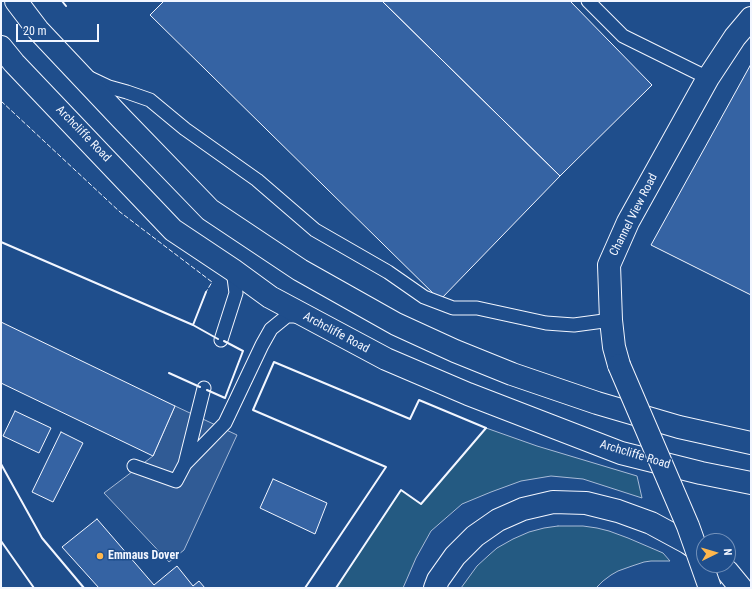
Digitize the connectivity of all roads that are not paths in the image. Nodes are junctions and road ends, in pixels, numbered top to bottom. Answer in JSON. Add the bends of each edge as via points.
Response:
{"nodes":[{"id":1,"x":16,"y":1,"type":"edge"},
{"id":2,"x":588,"y":1,"type":"edge"},
{"id":3,"x":751,"y":18,"type":"edge"},
{"id":4,"x":1,"y":47,"type":"edge"},
{"id":5,"x":77,"y":72,"type":"junction"},
{"id":6,"x":708,"y":78,"type":"junction"},
{"id":7,"x":233,"y":270,"type":"junction"},
{"id":8,"x":305,"y":316,"type":"junction"},
{"id":9,"x":610,"y":320,"type":"junction"},
{"id":10,"x":221,"y":340,"type":"dead end"},
{"id":11,"x":204,"y":388,"type":"dead end"},
{"id":12,"x":751,"y":443,"type":"edge"},
{"id":13,"x":186,"y":464,"type":"junction"},
{"id":14,"x":134,"y":466,"type":"dead end"},
{"id":15,"x":751,"y":484,"type":"edge"},
{"id":16,"x":696,"y":548,"type":"edge"},
{"id":17,"x":729,"y":573,"type":"edge"},
{"id":18,"x":435,"y":588,"type":"edge"},
{"id":19,"x":710,"y":588,"type":"edge"},
{"id":20,"x":741,"y":588,"type":"edge"}],
"edges":[{"from":1,"to":5,"type":"main road","via":[[38,30]]},
{"from":2,"to":6,"type":"lane","via":[[623,36]]},
{"from":3,"to":6,"type":"main road","name":"Channel View Road"},
{"from":4,"to":7,"type":"main road","name":"Archcliffe Road","via":[[173,230]]},
{"from":5,"to":9,"type":"lane","via":[[109,87],[150,100],[185,129],[257,180],[315,230],[388,272],[424,297],[453,308],[477,308],[546,323],[574,325]]},
{"from":5,"to":12,"type":"main road","via":[[210,210],[300,270],[396,324],[512,374],[597,403]]},
{"from":6,"to":9,"type":"main road","name":"Channel View Road","via":[[628,222],[609,265]]},
{"from":7,"to":8,"type":"main road","name":"Archcliffe Road","via":[[270,297]]},
{"from":7,"to":10,"type":"lane","via":[[236,293]]},
{"from":8,"to":13,"type":"lane","via":[[287,316],[271,329],[225,423]]},
{"from":8,"to":15,"type":"main road","name":"Archcliffe Road","via":[[386,359],[468,394],[621,453]]},
{"from":9,"to":19,"type":"main road","name":"Channel View Road","bridge":true,"via":[[619,365],[688,526]]},
{"from":11,"to":13,"type":"lane"},
{"from":13,"to":14,"type":"lane","via":[[176,481]]},
{"from":16,"to":18,"type":"main road","via":[[651,523],[618,511],[586,503],[553,502],[523,509],[498,520],[475,536],[455,556]]},
{"from":17,"to":20,"type":"main road"}]}
